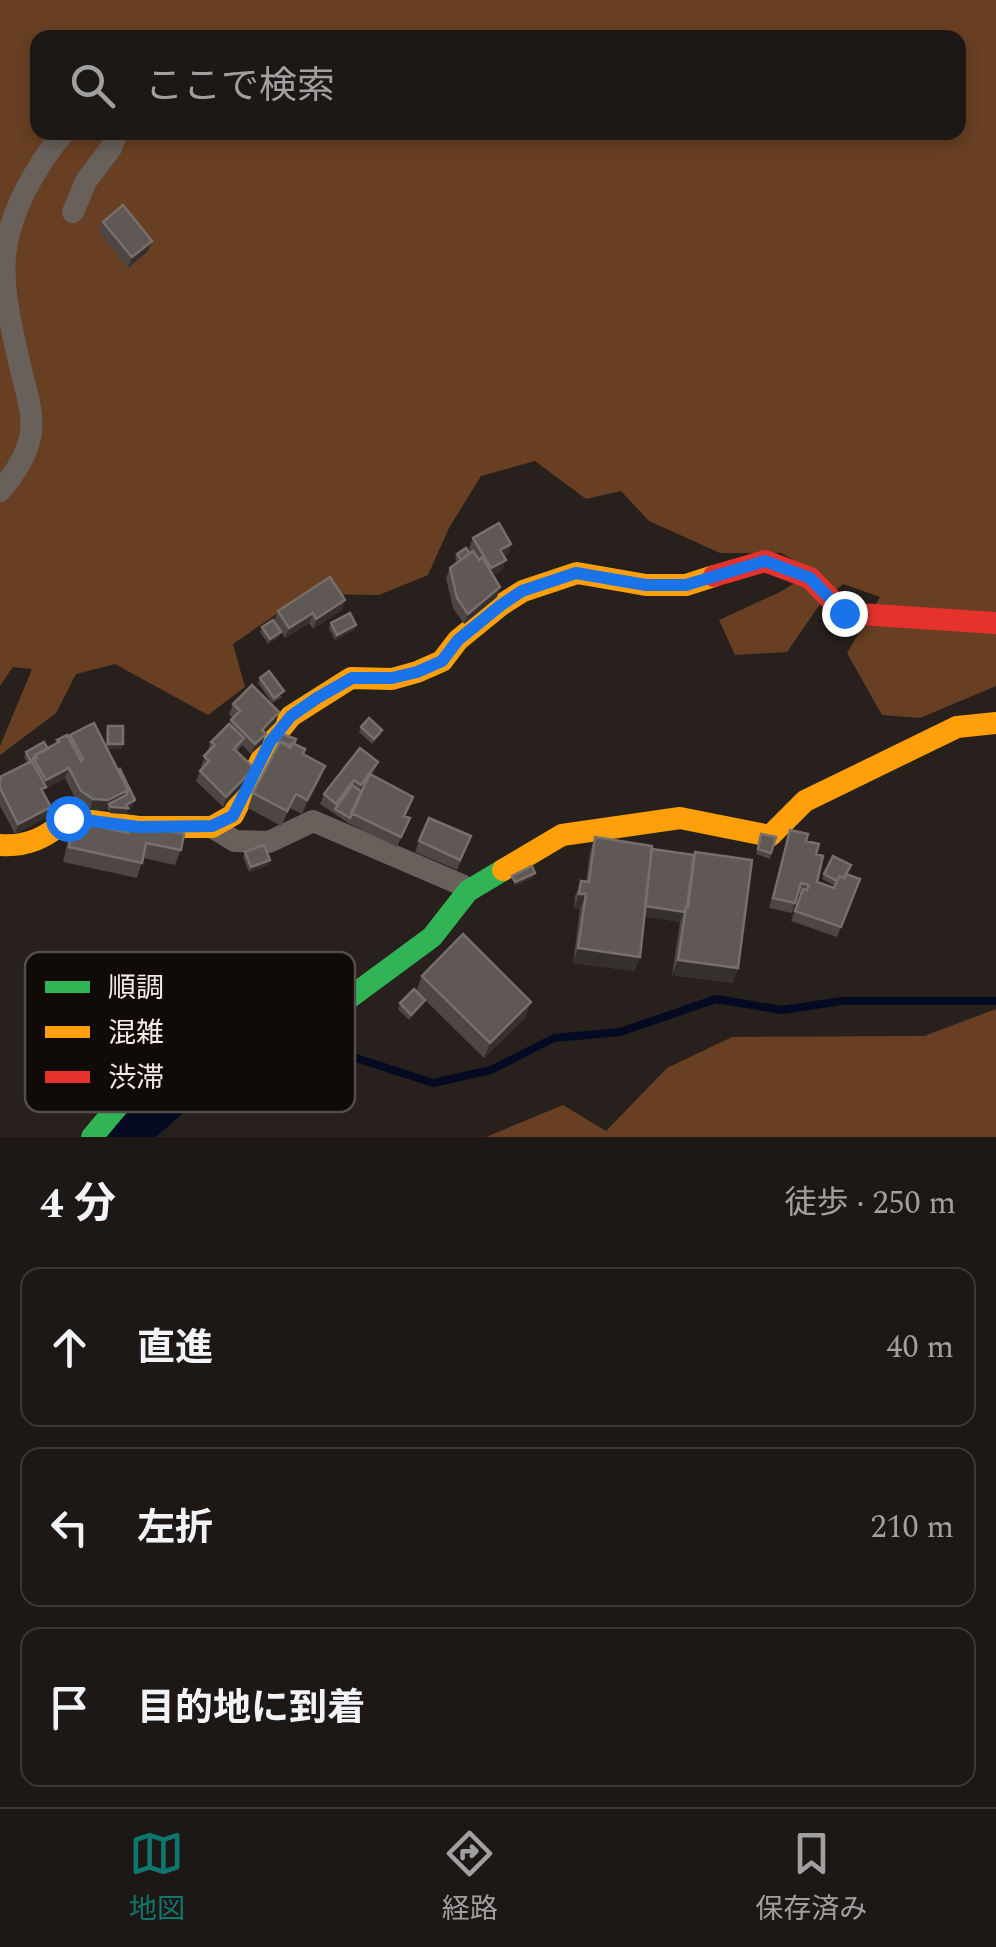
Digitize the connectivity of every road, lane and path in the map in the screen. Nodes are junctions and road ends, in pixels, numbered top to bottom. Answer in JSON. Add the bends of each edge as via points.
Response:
{"nodes":[{"id":1,"x":58,"y":140,"type":"edge"},
{"id":2,"x":112,"y":140,"type":"edge"},
{"id":3,"x":73,"y":212,"type":"dead end"},
{"id":4,"x":0,"y":490,"type":"edge"},
{"id":5,"x":996,"y":623,"type":"edge"},
{"id":6,"x":996,"y":723,"type":"edge"},
{"id":7,"x":212,"y":826,"type":"junction"},
{"id":8,"x":0,"y":845,"type":"edge"},
{"id":9,"x":468,"y":892,"type":"junction"},
{"id":10,"x":355,"y":994,"type":"edge"},
{"id":11,"x":113,"y":1112,"type":"edge"},
{"id":12,"x":92,"y":1137,"type":"edge"}],
"edges":[{"from":1,"to":4,"type":"street","via":[[15,212],[5,256],[8,317],[31,436],[16,474]]},
{"from":2,"to":3,"type":"street"},
{"from":5,"to":7,"type":"street","via":[[844,613],[810,578],[765,561],[686,585],[576,573],[522,591],[458,640],[442,661],[392,678],[352,678],[291,716],[270,742],[233,816]]},
{"from":6,"to":9,"type":"street","via":[[956,727],[805,801],[770,836],[680,818],[562,836]]},
{"from":7,"to":8,"type":"street","via":[[139,827],[68,818],[35,842]]},
{"from":7,"to":9,"type":"street","via":[[235,841],[270,842],[313,821]]},
{"from":9,"to":10,"type":"street","via":[[432,937]]},
{"from":11,"to":12,"type":"street"}]}
